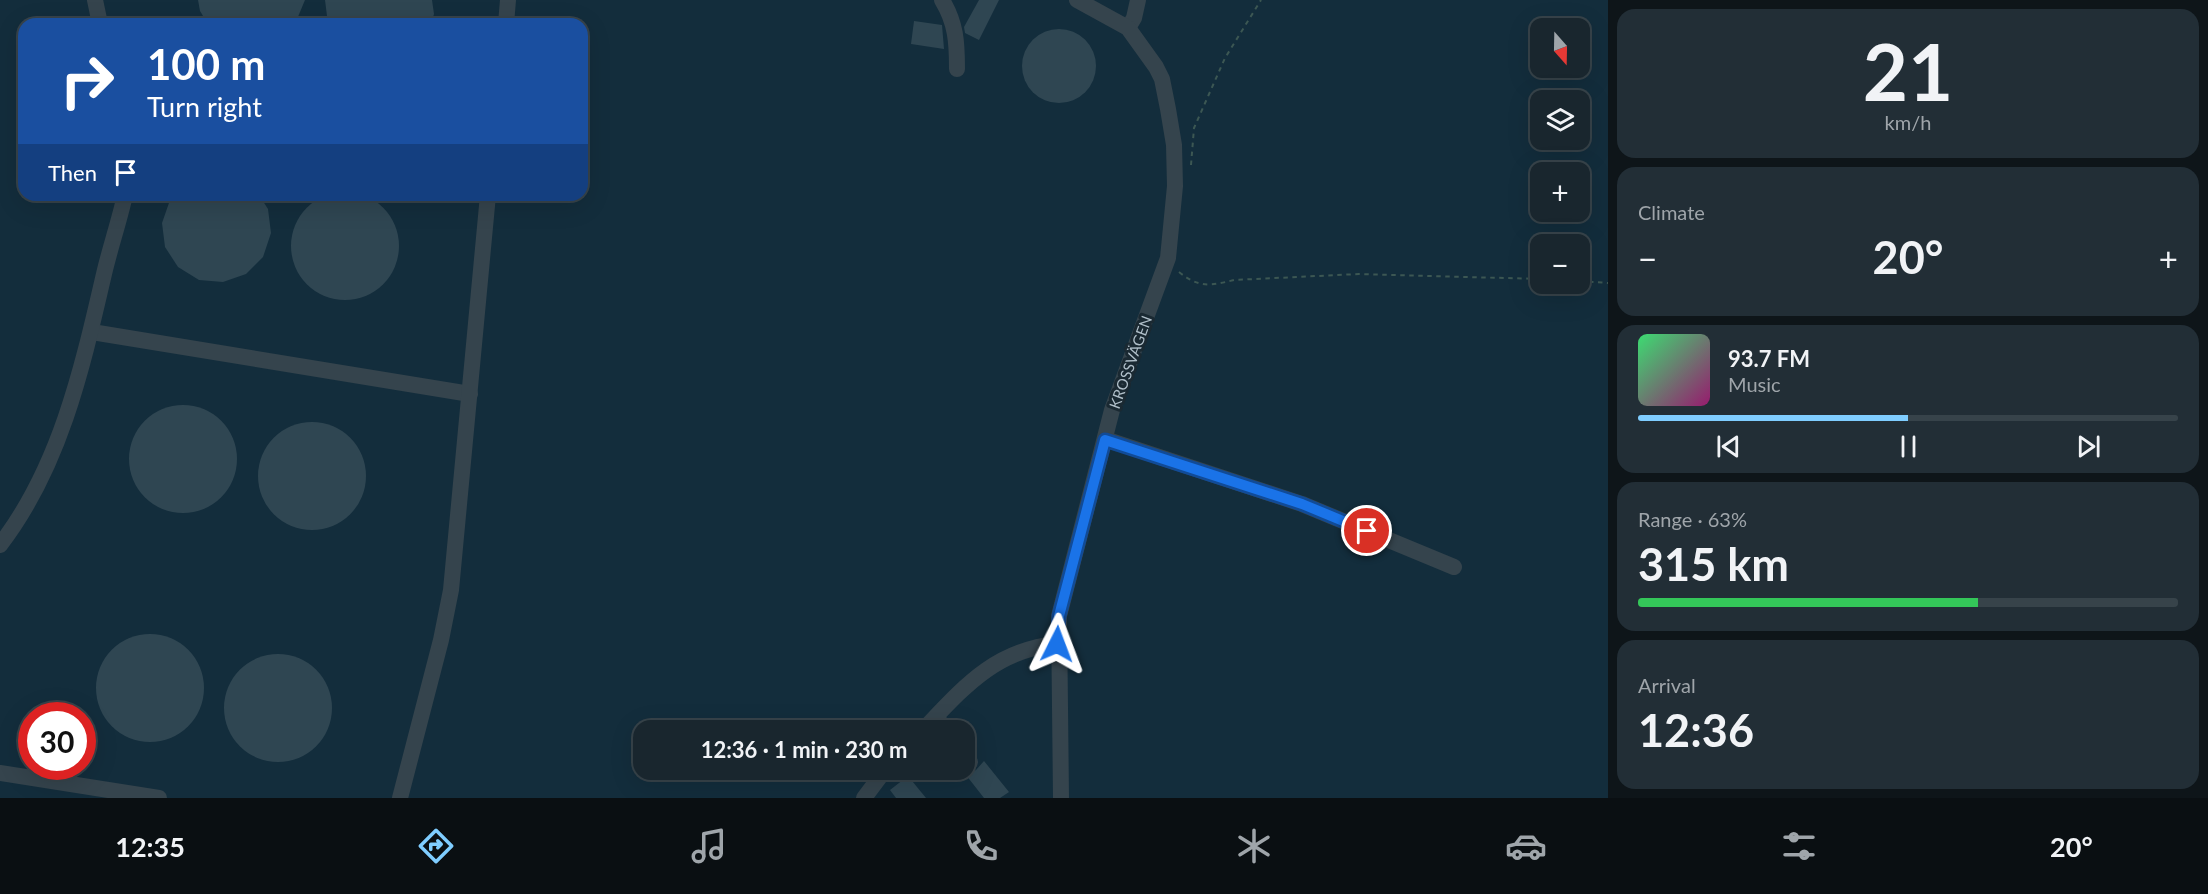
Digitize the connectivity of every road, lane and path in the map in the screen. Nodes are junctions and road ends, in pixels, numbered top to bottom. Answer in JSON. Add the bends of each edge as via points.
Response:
{"nodes":[{"id":1,"x":95,"y":0,"type":"edge"},
{"id":2,"x":508,"y":0,"type":"edge"},
{"id":3,"x":942,"y":0,"type":"edge"},
{"id":4,"x":1077,"y":0,"type":"edge"},
{"id":5,"x":1137,"y":0,"type":"edge"},
{"id":6,"x":1261,"y":0,"type":"edge"},
{"id":7,"x":99,"y":18,"type":"edge"},
{"id":8,"x":506,"y":18,"type":"edge"},
{"id":9,"x":1128,"y":28,"type":"junction"},
{"id":10,"x":957,"y":69,"type":"dead end"},
{"id":11,"x":1191,"y":168,"type":"dead end"},
{"id":12,"x":124,"y":201,"type":"edge"},
{"id":13,"x":488,"y":201,"type":"edge"},
{"id":14,"x":1168,"y":258,"type":"junction"},
{"id":15,"x":1530,"y":279,"type":"edge"},
{"id":16,"x":1590,"y":282,"type":"edge"},
{"id":17,"x":1608,"y":283,"type":"edge"},
{"id":18,"x":92,"y":332,"type":"junction"},
{"id":19,"x":470,"y":394,"type":"junction"},
{"id":20,"x":1105,"y":440,"type":"junction"},
{"id":21,"x":0,"y":545,"type":"edge"},
{"id":22,"x":1454,"y":567,"type":"dead end"},
{"id":23,"x":1057,"y":644,"type":"junction"},
{"id":24,"x":936,"y":717,"type":"junction"},
{"id":25,"x":933,"y":720,"type":"edge"},
{"id":26,"x":938,"y":720,"type":"edge"},
{"id":27,"x":0,"y":773,"type":"edge"},
{"id":28,"x":878,"y":780,"type":"edge"},
{"id":29,"x":159,"y":798,"type":"edge"},
{"id":30,"x":400,"y":798,"type":"edge"},
{"id":31,"x":864,"y":798,"type":"edge"},
{"id":32,"x":1061,"y":798,"type":"edge"}],
"edges":[{"from":1,"to":7,"type":"street"},
{"from":2,"to":8,"type":"street"},
{"from":3,"to":10,"type":"street","via":[[957,35]]},
{"from":4,"to":9,"type":"street","name":"KROSSVÄGEN"},
{"from":5,"to":9,"type":"street"},
{"from":6,"to":11,"type":"path","via":[[1225,58],[1194,128]]},
{"from":9,"to":14,"type":"street","name":"KROSSVÄGEN","via":[[1148,52],[1162,79],[1168,109],[1175,186]]},
{"from":12,"to":18,"type":"street"},
{"from":13,"to":19,"type":"street"},
{"from":14,"to":15,"type":"path","via":[[1196,285],[1234,279],[1359,274]]},
{"from":14,"to":20,"type":"street","name":"KROSSVÄGEN","via":[[1112,410]]},
{"from":16,"to":17,"type":"path"},
{"from":18,"to":19,"type":"street"},
{"from":18,"to":21,"type":"street","via":[[59,439],[19,521]]},
{"from":19,"to":30,"type":"street","via":[[451,590]]},
{"from":20,"to":22,"type":"street","via":[[1302,504]]},
{"from":20,"to":23,"type":"street","name":"KROSSVÄGEN","via":[[1059,616]]},
{"from":23,"to":24,"type":"street","via":[[1032,646],[1010,654],[988,668]]},
{"from":23,"to":32,"type":"street","name":"KROSSVÄGEN"},
{"from":24,"to":25,"type":"street"},
{"from":24,"to":26,"type":"street"},
{"from":27,"to":29,"type":"street"},
{"from":28,"to":31,"type":"street"}]}
